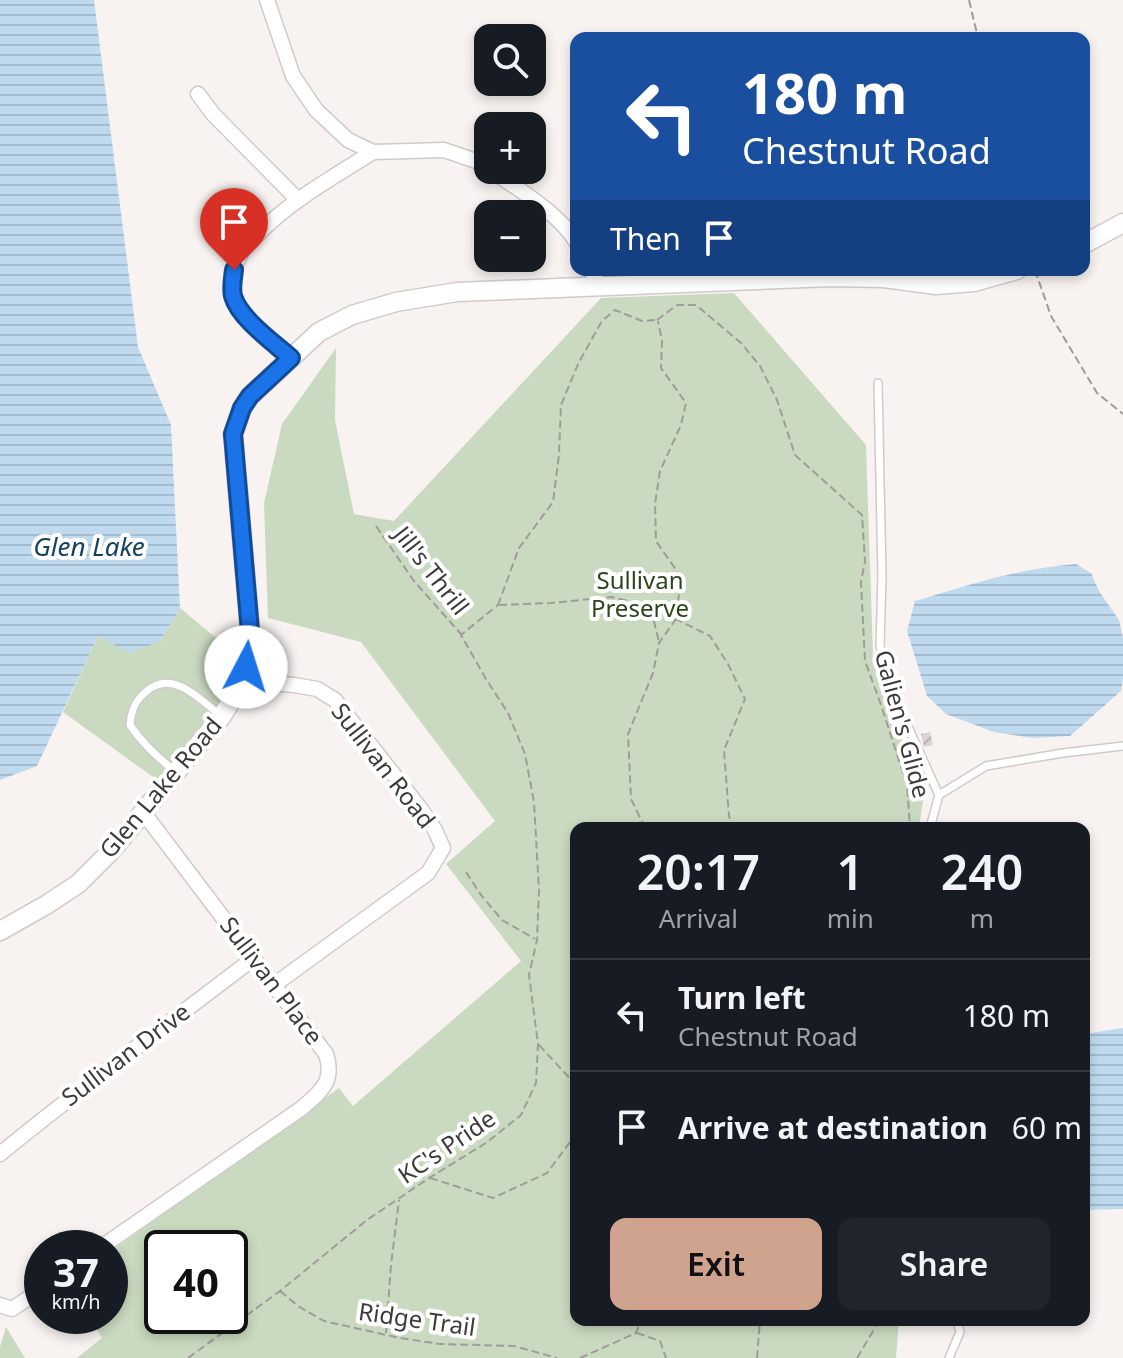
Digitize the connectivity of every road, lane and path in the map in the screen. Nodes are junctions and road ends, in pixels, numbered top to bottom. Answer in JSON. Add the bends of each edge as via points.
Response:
{"nodes":[{"id":1,"x":267,"y":0,"type":"edge"},
{"id":2,"x":969,"y":0,"type":"edge"},
{"id":3,"x":977,"y":32,"type":"edge"},
{"id":4,"x":198,"y":94,"type":"dead end"},
{"id":5,"x":373,"y":152,"type":"junction"},
{"id":6,"x":474,"y":160,"type":"edge"},
{"id":7,"x":510,"y":184,"type":"edge"},
{"id":8,"x":298,"y":200,"type":"junction"},
{"id":9,"x":1123,"y":223,"type":"edge"},
{"id":10,"x":570,"y":232,"type":"edge"},
{"id":11,"x":1090,"y":241,"type":"edge"},
{"id":12,"x":996,"y":276,"type":"edge"},
{"id":13,"x":1037,"y":276,"type":"edge"},
{"id":14,"x":595,"y":278,"type":"edge"},
{"id":15,"x":657,"y":320,"type":"junction"},
{"id":16,"x":291,"y":358,"type":"junction"},
{"id":17,"x":878,"y":383,"type":"dead end"},
{"id":18,"x":1123,"y":414,"type":"edge"},
{"id":19,"x":376,"y":526,"type":"dead end"},
{"id":20,"x":498,"y":605,"type":"junction"},
{"id":21,"x":651,"y":608,"type":"junction"},
{"id":22,"x":676,"y":619,"type":"junction"},
{"id":23,"x":461,"y":635,"type":"junction"},
{"id":24,"x":659,"y":643,"type":"junction"},
{"id":25,"x":241,"y":681,"type":"junction"},
{"id":26,"x":222,"y":716,"type":"junction"},
{"id":27,"x":1123,"y":746,"type":"edge"},
{"id":28,"x":176,"y":772,"type":"junction"},
{"id":29,"x":939,"y":795,"type":"junction"},
{"id":30,"x":143,"y":812,"type":"junction"},
{"id":31,"x":642,"y":822,"type":"edge"},
{"id":32,"x":731,"y":822,"type":"edge"},
{"id":33,"x":910,"y":822,"type":"edge"},
{"id":34,"x":932,"y":822,"type":"edge"},
{"id":35,"x":466,"y":872,"type":"dead end"},
{"id":36,"x":0,"y":931,"type":"edge"},
{"id":37,"x":537,"y":940,"type":"junction"},
{"id":38,"x":254,"y":958,"type":"junction"},
{"id":39,"x":274,"y":985,"type":"junction"},
{"id":40,"x":538,"y":1044,"type":"junction"},
{"id":41,"x":570,"y":1079,"type":"edge"},
{"id":42,"x":570,"y":1142,"type":"edge"},
{"id":43,"x":0,"y":1154,"type":"edge"},
{"id":44,"x":429,"y":1178,"type":"junction"},
{"id":45,"x":400,"y":1198,"type":"junction"},
{"id":46,"x":126,"y":1230,"type":"edge"},
{"id":47,"x":280,"y":1291,"type":"junction"},
{"id":48,"x":24,"y":1301,"type":"edge"},
{"id":49,"x":0,"y":1305,"type":"edge"},
{"id":50,"x":639,"y":1326,"type":"edge"},
{"id":51,"x":760,"y":1326,"type":"edge"},
{"id":52,"x":875,"y":1326,"type":"edge"},
{"id":53,"x":958,"y":1326,"type":"edge"},
{"id":54,"x":636,"y":1333,"type":"junction"},
{"id":55,"x":386,"y":1334,"type":"junction"},
{"id":56,"x":188,"y":1358,"type":"edge"},
{"id":57,"x":557,"y":1358,"type":"edge"},
{"id":58,"x":580,"y":1358,"type":"edge"},
{"id":59,"x":666,"y":1358,"type":"edge"},
{"id":60,"x":757,"y":1358,"type":"edge"},
{"id":61,"x":857,"y":1358,"type":"edge"},
{"id":62,"x":949,"y":1358,"type":"edge"}],
"edges":[{"from":1,"to":5,"type":"street","via":[[293,76],[316,110],[348,140]]},
{"from":2,"to":3,"type":"path"},
{"from":4,"to":8,"type":"street"},
{"from":5,"to":6,"type":"street","via":[[444,150]]},
{"from":5,"to":8,"type":"street"},
{"from":7,"to":10,"type":"street"},
{"from":8,"to":16,"type":"street","via":[[242,251],[232,294],[253,324]]},
{"from":9,"to":11,"type":"street"},
{"from":12,"to":14,"type":"street","name":"Glen Lake Road","via":[[936,285],[884,278]]},
{"from":13,"to":18,"type":"path","via":[[1051,316],[1097,393]]},
{"from":14,"to":16,"type":"street","name":"Glen Lake Road","via":[[396,302],[341,320]]},
{"from":15,"to":20,"type":"path","via":[[642,321],[615,310],[602,321],[579,362],[561,405],[553,502],[519,548]]},
{"from":15,"to":22,"type":"path","via":[[661,368],[686,403],[660,471],[655,504],[656,541],[681,577]]},
{"from":15,"to":33,"type":"path","name":"Galien's Glide","via":[[677,305],[696,305],[741,343],[760,366],[795,455],[862,515],[865,661],[907,785]]},
{"from":16,"to":25,"type":"street","name":"Glen Lake Road","via":[[250,396],[233,434],[250,631]]},
{"from":17,"to":29,"type":"lane","via":[[880,646],[895,698]]},
{"from":19,"to":23,"type":"path","name":"Jill's Thrill"},
{"from":20,"to":21,"type":"path","via":[[611,597]]},
{"from":20,"to":23,"type":"path"},
{"from":21,"to":22,"type":"path"},
{"from":21,"to":24,"type":"path"},
{"from":22,"to":24,"type":"path"},
{"from":22,"to":32,"type":"path","via":[[710,636],[745,699],[724,750]]},
{"from":23,"to":37,"type":"path","name":"Jill's Thrill","via":[[508,713],[525,754],[534,802]]},
{"from":24,"to":31,"type":"path","via":[[628,734],[631,799]]},
{"from":25,"to":26,"type":"street","name":"Glen Lake Road"},
{"from":25,"to":39,"type":"street","name":"Sullivan Road","via":[[317,689],[335,700],[420,808],[443,848],[428,873]]},
{"from":26,"to":28,"type":"street","name":"Glen Lake Road"},
{"from":26,"to":28,"type":"lane","via":[[178,685],[160,682],[140,696],[130,725]]},
{"from":27,"to":29,"type":"lane","via":[[986,766]]},
{"from":28,"to":30,"type":"street","name":"Glen Lake Road"},
{"from":29,"to":34,"type":"lane"},
{"from":30,"to":36,"type":"street","name":"Glen Lake Road","via":[[78,884]]},
{"from":30,"to":38,"type":"street","name":"Sullivan Place"},
{"from":35,"to":37,"type":"path","via":[[502,920]]},
{"from":37,"to":40,"type":"path","name":"KC's Pride","via":[[529,975]]},
{"from":38,"to":39,"type":"street","name":"Sullivan Place"},
{"from":38,"to":43,"type":"street","name":"Sullivan Drive"},
{"from":39,"to":46,"type":"street","name":"Sullivan Place","via":[[326,1054],[329,1078],[324,1089]]},
{"from":40,"to":41,"type":"path"},
{"from":40,"to":44,"type":"path","name":"KC's Pride","via":[[536,1083],[521,1115]]},
{"from":42,"to":44,"type":"path","via":[[547,1173],[493,1198]]},
{"from":44,"to":45,"type":"path","name":"KC's Pride"},
{"from":45,"to":47,"type":"path","name":"KC's Pride"},
{"from":45,"to":55,"type":"path"},
{"from":47,"to":55,"type":"path","name":"Ridge Trail","via":[[324,1321]]},
{"from":47,"to":56,"type":"path","name":"KC's Pride"},
{"from":48,"to":49,"type":"street","via":[[12,1309]]},
{"from":50,"to":54,"type":"path"},
{"from":51,"to":60,"type":"path"},
{"from":52,"to":61,"type":"path"},
{"from":53,"to":62,"type":"lane"},
{"from":54,"to":58,"type":"path"},
{"from":54,"to":59,"type":"path","via":[[660,1341]]},
{"from":55,"to":57,"type":"path","name":"Ridge Trail","via":[[440,1344],[514,1346]]}]}
